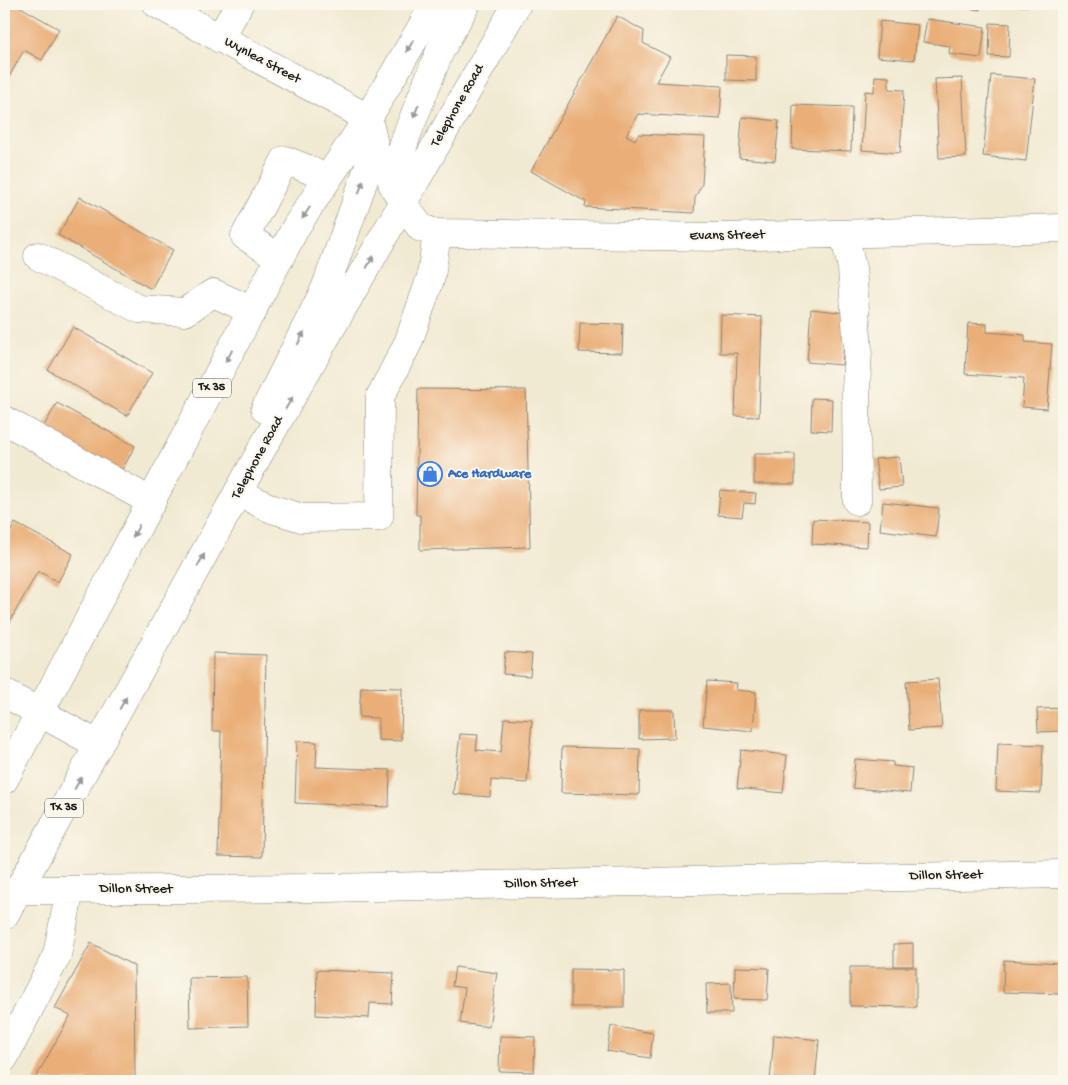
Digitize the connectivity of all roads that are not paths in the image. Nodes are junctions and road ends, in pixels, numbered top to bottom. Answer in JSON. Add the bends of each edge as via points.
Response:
{"nodes":[{"id":1,"x":157,"y":4,"type":"edge"},
{"id":2,"x":239,"y":4,"type":"edge"},
{"id":3,"x":434,"y":4,"type":"edge"},
{"id":4,"x":466,"y":4,"type":"edge"},
{"id":5,"x":517,"y":4,"type":"edge"},
{"id":6,"x":220,"y":39,"type":"junction"},
{"id":7,"x":368,"y":118,"type":"junction"},
{"id":8,"x":328,"y":180,"type":"junction"},
{"id":9,"x":403,"y":204,"type":"junction"},
{"id":10,"x":1064,"y":228,"type":"edge"},
{"id":11,"x":436,"y":233,"type":"junction"},
{"id":12,"x":844,"y":234,"type":"junction"},
{"id":13,"x":38,"y":256,"type":"dead end"},
{"id":14,"x":280,"y":258,"type":"junction"},
{"id":15,"x":253,"y":310,"type":"junction"},
{"id":16,"x":4,"y":420,"type":"edge"},
{"id":17,"x":263,"y":447,"type":"junction"},
{"id":18,"x":238,"y":492,"type":"junction"},
{"id":19,"x":857,"y":501,"type":"dead end"},
{"id":20,"x":152,"y":502,"type":"junction"},
{"id":21,"x":4,"y":693,"type":"edge"},
{"id":22,"x":40,"y":713,"type":"junction"},
{"id":23,"x":100,"y":745,"type":"junction"},
{"id":24,"x":4,"y":780,"type":"edge"},
{"id":25,"x":1064,"y":874,"type":"edge"},
{"id":26,"x":18,"y":890,"type":"junction"},
{"id":27,"x":70,"y":890,"type":"junction"},
{"id":28,"x":4,"y":916,"type":"edge"},
{"id":29,"x":4,"y":1058,"type":"edge"}],
"edges":[{"from":1,"to":6,"type":"main road","name":"Wynlea Street"},
{"from":2,"to":6,"type":"main road"},
{"from":3,"to":7,"type":"main road","number":"TX 35","one_way":true},
{"from":4,"to":9,"type":"main road","one_way":true,"via":[[440,50],[407,134],[392,183]]},
{"from":5,"to":9,"type":"main road","name":"Telephone Road","number":"TX 35"},
{"from":6,"to":7,"type":"main road","name":"Wynlea Street"},
{"from":7,"to":8,"type":"main road","number":"TX 35"},
{"from":17,"to":7,"type":"main road","one_way":true,"via":[[261,418],[325,289],[375,149]]},
{"from":8,"to":14,"type":"main road","number":"TX 35","one_way":true},
{"from":8,"to":14,"type":"main road","via":[[285,160],[245,236]]},
{"from":9,"to":11,"type":"main road","via":[[421,228]]},
{"from":17,"to":9,"type":"main road","name":"Telephone Road","number":"TX 35","one_way":true},
{"from":10,"to":12,"type":"main road","name":"Evans Street"},
{"from":11,"to":12,"type":"main road","name":"Evans Street"},
{"from":11,"to":18,"type":"main road","via":[[431,277],[415,324],[380,396],[379,517],[302,518],[272,509]]},
{"from":12,"to":19,"type":"main road","via":[[852,268],[857,327]]},
{"from":13,"to":15,"type":"main road","via":[[139,309],[185,312],[213,293]]},
{"from":14,"to":15,"type":"main road","number":"TX 35"},
{"from":15,"to":20,"type":"main road","number":"TX 35","one_way":true},
{"from":16,"to":20,"type":"main road"},
{"from":17,"to":18,"type":"main road","name":"Telephone Road","number":"TX 35"},
{"from":23,"to":18,"type":"main road","name":"Telephone Road","number":"TX 35","one_way":true},
{"from":20,"to":22,"type":"main road","number":"TX 35","one_way":true},
{"from":21,"to":22,"type":"main road"},
{"from":22,"to":23,"type":"main road"},
{"from":22,"to":24,"type":"main road","number":"TX 35"},
{"from":26,"to":23,"type":"main road","name":"Telephone Road","number":"TX 35","one_way":true},
{"from":25,"to":27,"type":"main road","name":"Dillon Street"},
{"from":26,"to":27,"type":"main road","name":"Dillon Street"},
{"from":26,"to":28,"type":"main road","name":"Telephone Road","number":"TX 35"},
{"from":27,"to":29,"type":"main road","via":[[57,955]]}]}
